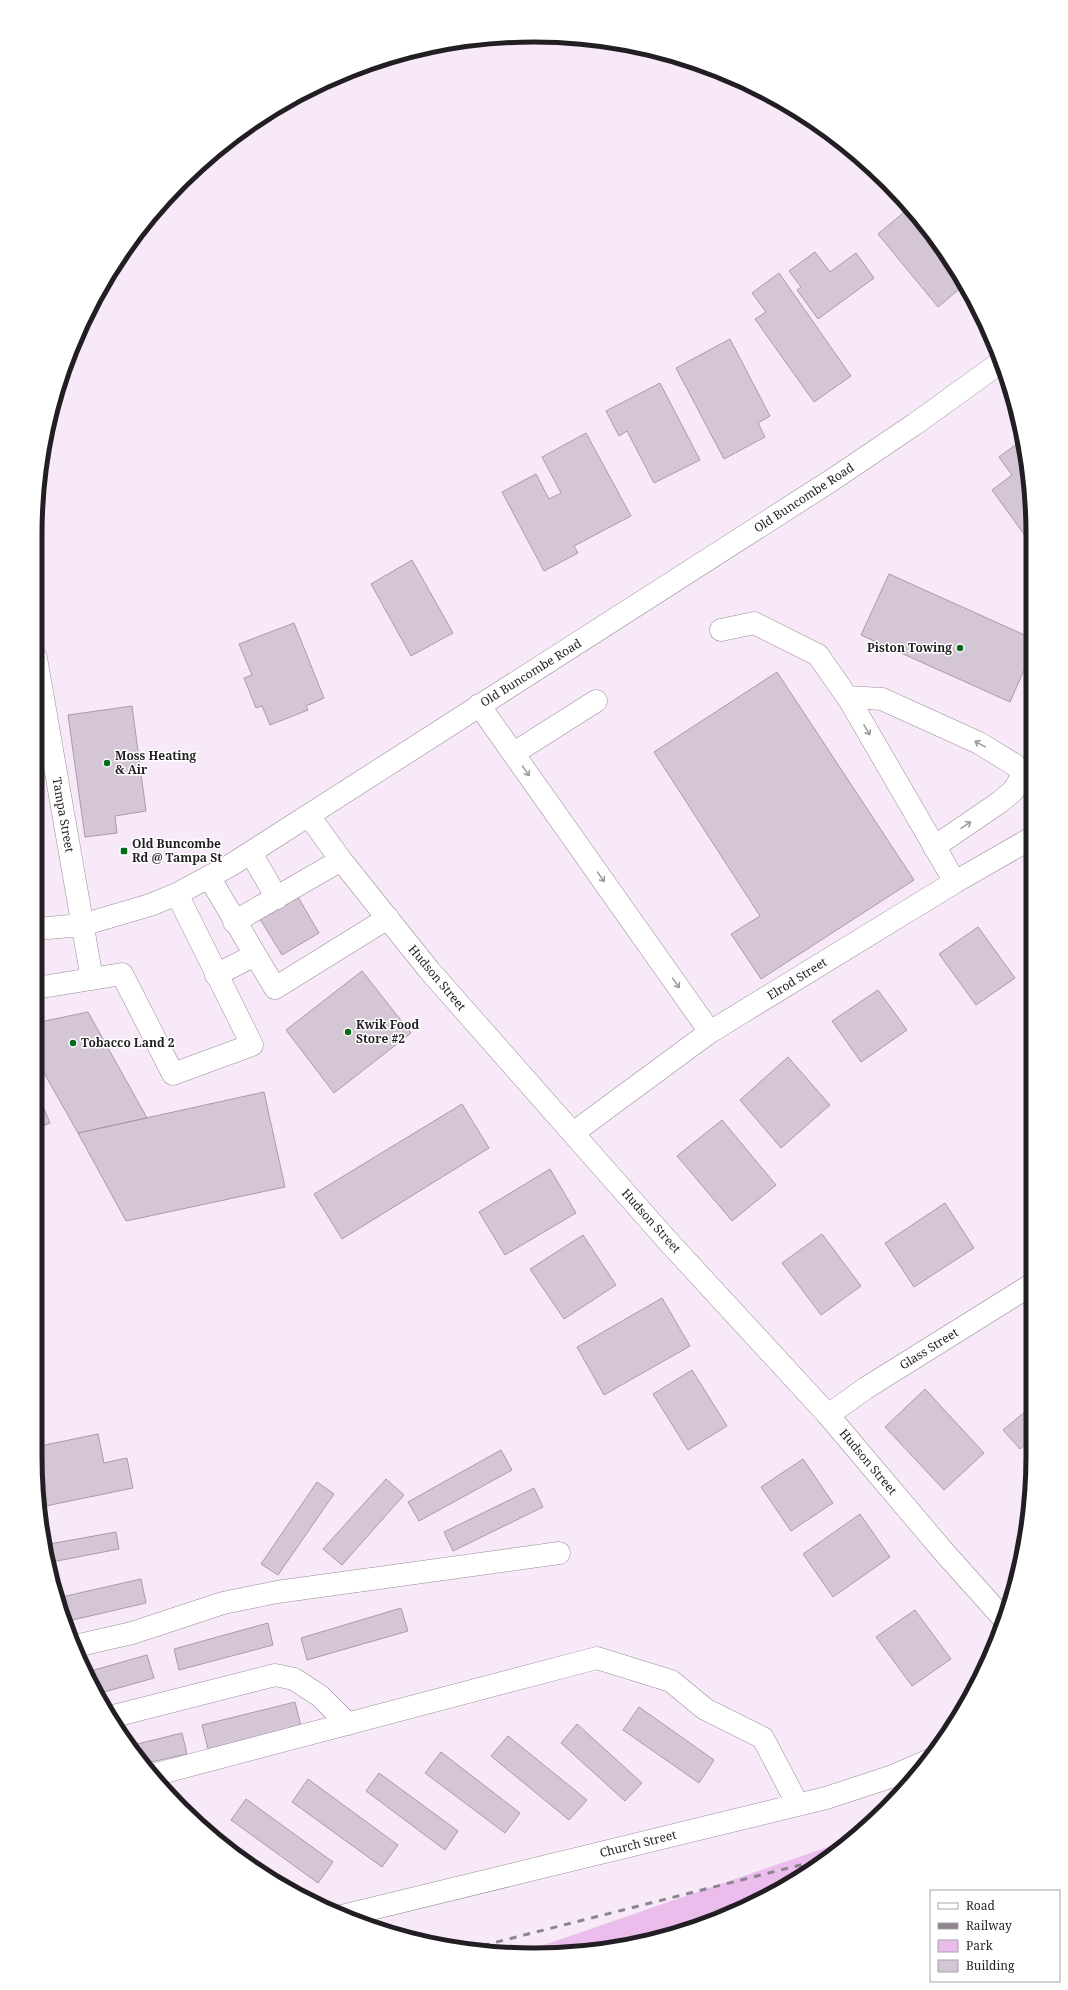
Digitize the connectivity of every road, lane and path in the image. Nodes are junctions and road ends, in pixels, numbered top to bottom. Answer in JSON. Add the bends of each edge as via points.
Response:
{"nodes":[{"id":1,"x":996,"y":365,"type":"edge"},
{"id":2,"x":721,"y":630,"type":"dead end"},
{"id":3,"x":42,"y":693,"type":"edge"},
{"id":4,"x":847,"y":697,"type":"junction"},
{"id":5,"x":596,"y":701,"type":"dead end"},
{"id":6,"x":479,"y":705,"type":"junction"},
{"id":7,"x":514,"y":753,"type":"junction"},
{"id":8,"x":309,"y":816,"type":"junction"},
{"id":9,"x":1026,"y":841,"type":"edge"},
{"id":10,"x":934,"y":846,"type":"junction"},
{"id":11,"x":251,"y":853,"type":"junction"},
{"id":12,"x":341,"y":860,"type":"junction"},
{"id":13,"x":209,"y":877,"type":"junction"},
{"id":14,"x":955,"y":882,"type":"junction"},
{"id":15,"x":177,"y":894,"type":"junction"},
{"id":16,"x":277,"y":898,"type":"junction"},
{"id":17,"x":388,"y":918,"type":"junction"},
{"id":18,"x":234,"y":922,"type":"junction"},
{"id":19,"x":82,"y":925,"type":"junction"},
{"id":20,"x":42,"y":928,"type":"edge"},
{"id":21,"x":255,"y":955,"type":"junction"},
{"id":22,"x":216,"y":975,"type":"junction"},
{"id":23,"x":92,"y":979,"type":"junction"},
{"id":24,"x":42,"y":987,"type":"edge"},
{"id":25,"x":710,"y":1032,"type":"junction"},
{"id":26,"x":573,"y":1133,"type":"junction"},
{"id":27,"x":1026,"y":1288,"type":"edge"},
{"id":28,"x":828,"y":1414,"type":"junction"},
{"id":29,"x":560,"y":1553,"type":"dead end"},
{"id":30,"x":1000,"y":1615,"type":"edge"},
{"id":31,"x":79,"y":1645,"type":"edge"},
{"id":32,"x":116,"y":1715,"type":"edge"},
{"id":33,"x":348,"y":1724,"type":"junction"},
{"id":34,"x":916,"y":1766,"type":"edge"},
{"id":35,"x":159,"y":1774,"type":"edge"},
{"id":36,"x":798,"y":1804,"type":"junction"},
{"id":37,"x":353,"y":1913,"type":"edge"}],
"edges":[{"from":1,"to":6,"type":"street","name":"Old Buncombe Road","via":[[832,480]]},
{"from":2,"to":4,"type":"street","via":[[754,623],[818,655]]},
{"from":3,"to":19,"type":"street","name":"Tampa Street"},
{"from":4,"to":10,"type":"street","one_way":true},
{"from":10,"to":4,"type":"street","one_way":true,"via":[[1000,802],[1013,791],[1023,775],[1015,765],[979,742],[882,699]]},
{"from":5,"to":7,"type":"street"},
{"from":6,"to":7,"type":"street"},
{"from":6,"to":8,"type":"street","name":"Old Buncombe Road"},
{"from":7,"to":25,"type":"street","one_way":true},
{"from":8,"to":11,"type":"street","name":"Old Buncombe Road"},
{"from":8,"to":12,"type":"street","name":"Hudson Street"},
{"from":9,"to":14,"type":"street","name":"Elrod Street"},
{"from":10,"to":14,"type":"street"},
{"from":11,"to":13,"type":"street","name":"Old Buncombe Road"},
{"from":11,"to":16,"type":"street"},
{"from":12,"to":16,"type":"street"},
{"from":12,"to":17,"type":"street","name":"Hudson Street"},
{"from":13,"to":15,"type":"street","name":"Old Buncombe Road"},
{"from":13,"to":18,"type":"street"},
{"from":14,"to":25,"type":"street","name":"Elrod Street"},
{"from":15,"to":19,"type":"street","name":"Old Buncombe Road","via":[[150,905]]},
{"from":15,"to":22,"type":"street"},
{"from":16,"to":18,"type":"street"},
{"from":17,"to":21,"type":"street","via":[[275,988]]},
{"from":17,"to":26,"type":"street","name":"Hudson Street","via":[[429,970]]},
{"from":18,"to":21,"type":"street"},
{"from":19,"to":20,"type":"street","name":"Old Buncombe Road"},
{"from":19,"to":23,"type":"street","name":"Tampa Street"},
{"from":21,"to":22,"type":"street"},
{"from":22,"to":23,"type":"street","via":[[252,1044],[173,1074],[122,974]]},
{"from":23,"to":24,"type":"street"},
{"from":25,"to":26,"type":"street","name":"Elrod Street"},
{"from":26,"to":28,"type":"street","name":"Hudson Street"},
{"from":27,"to":28,"type":"street","name":"Glass Street"},
{"from":28,"to":30,"type":"street","name":"Hudson Street"},
{"from":29,"to":31,"type":"street","via":[[277,1592],[223,1603],[132,1633]]},
{"from":32,"to":33,"type":"street","via":[[275,1675],[294,1679],[320,1696]]},
{"from":33,"to":35,"type":"street"},
{"from":33,"to":36,"type":"street","via":[[597,1658],[671,1681],[705,1709],[763,1738]]},
{"from":34,"to":36,"type":"street","name":"Church Street","via":[[826,1798]]},
{"from":36,"to":37,"type":"street","name":"Church Street"}]}
